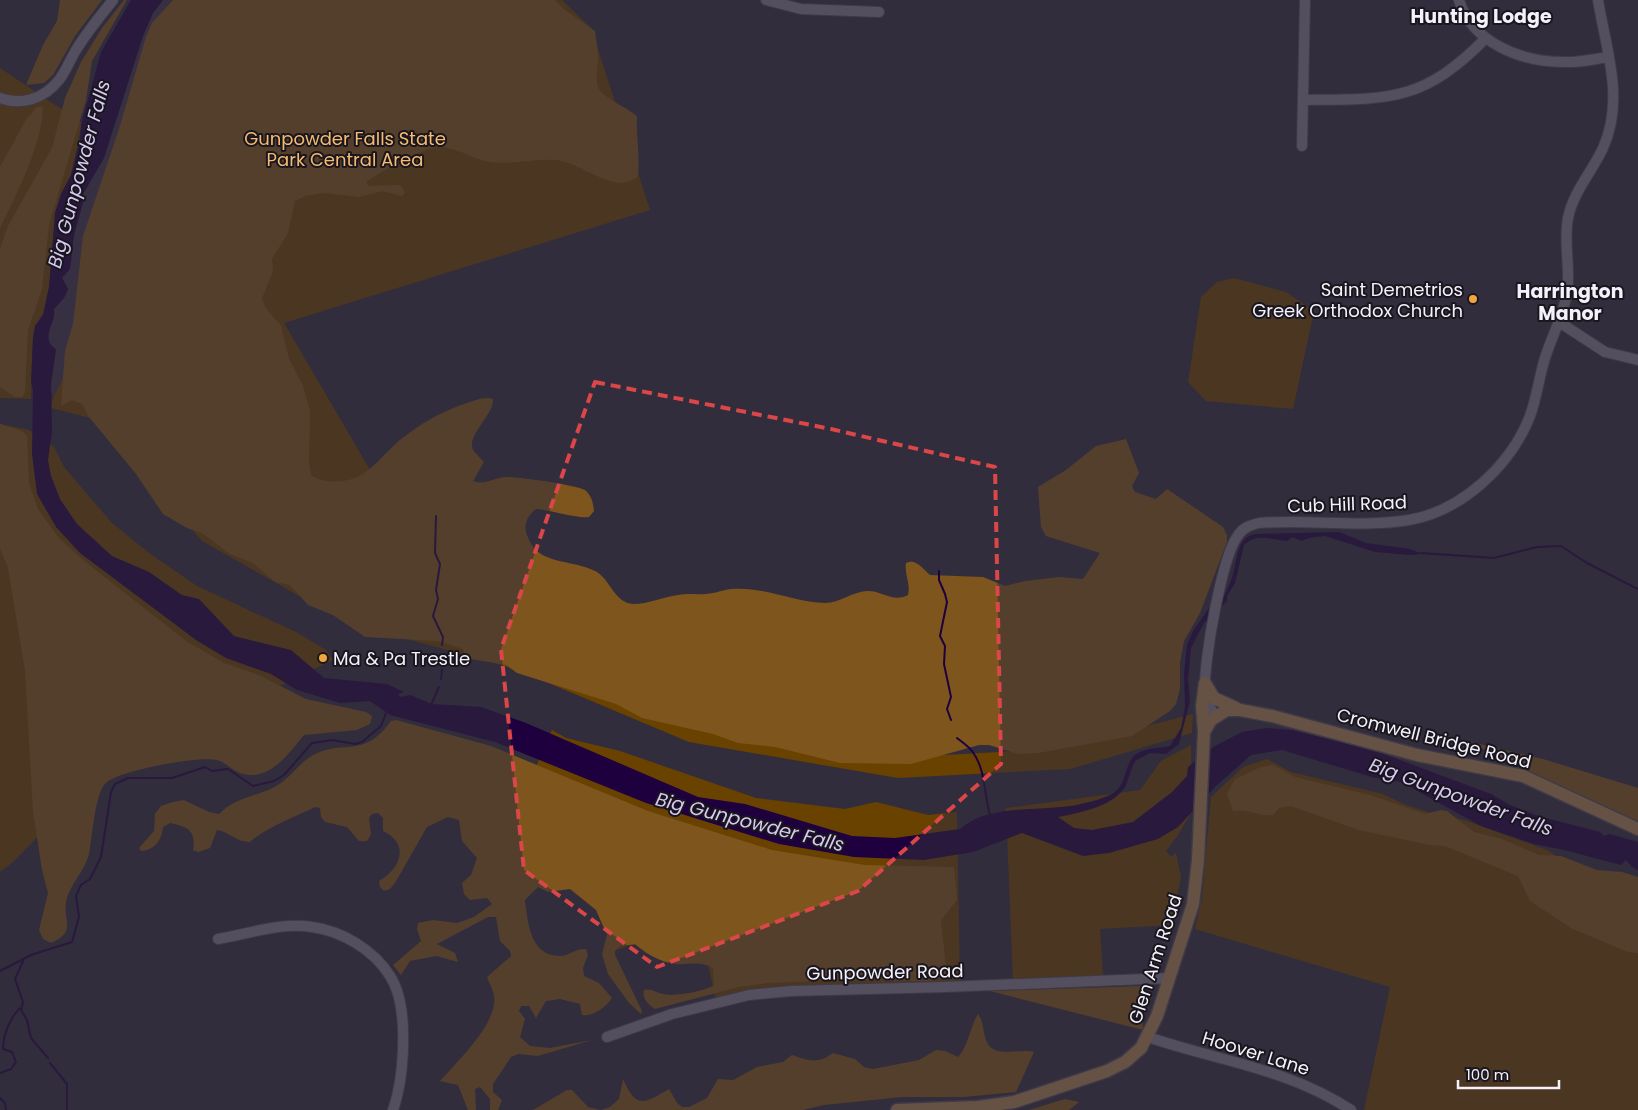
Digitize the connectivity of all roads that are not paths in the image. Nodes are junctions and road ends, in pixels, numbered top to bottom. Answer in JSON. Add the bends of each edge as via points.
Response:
{"nodes":[{"id":1,"x":113,"y":0,"type":"edge"},
{"id":2,"x":766,"y":0,"type":"edge"},
{"id":3,"x":1305,"y":0,"type":"edge"},
{"id":4,"x":1459,"y":0,"type":"edge"},
{"id":5,"x":1598,"y":0,"type":"edge"},
{"id":6,"x":879,"y":12,"type":"dead end"},
{"id":7,"x":1486,"y":38,"type":"junction"},
{"id":8,"x":1609,"y":57,"type":"junction"},
{"id":9,"x":0,"y":98,"type":"edge"},
{"id":10,"x":1303,"y":100,"type":"junction"},
{"id":11,"x":1302,"y":146,"type":"dead end"},
{"id":12,"x":1559,"y":322,"type":"junction"},
{"id":13,"x":1638,"y":360,"type":"edge"},
{"id":14,"x":1205,"y":683,"type":"junction"},
{"id":15,"x":1240,"y":710,"type":"junction"},
{"id":16,"x":1216,"y":716,"type":"junction"},
{"id":17,"x":1204,"y":737,"type":"junction"},
{"id":18,"x":1638,"y":829,"type":"edge"},
{"id":19,"x":218,"y":939,"type":"dead end"},
{"id":20,"x":1170,"y":978,"type":"junction"},
{"id":21,"x":607,"y":1037,"type":"dead end"},
{"id":22,"x":1148,"y":1037,"type":"junction"},
{"id":23,"x":393,"y":1110,"type":"edge"},
{"id":24,"x":897,"y":1110,"type":"edge"},
{"id":25,"x":1351,"y":1110,"type":"edge"}],
"edges":[{"from":1,"to":9,"type":"street","via":[[75,51],[59,80],[50,88],[24,102],[13,103]]},
{"from":2,"to":6,"type":"street","via":[[801,9]]},
{"from":3,"to":10,"type":"street"},
{"from":4,"to":7,"type":"street","via":[[1466,15]]},
{"from":5,"to":8,"type":"street","name":"Cub Hill Road"},
{"from":7,"to":8,"type":"street","via":[[1518,54],[1552,62]]},
{"from":7,"to":10,"type":"street","via":[[1448,73],[1416,90],[1389,97]]},
{"from":8,"to":12,"type":"street","name":"Cub Hill Road","via":[[1614,93],[1613,115],[1604,146],[1570,210],[1566,227],[1568,281]]},
{"from":10,"to":11,"type":"street"},
{"from":12,"to":13,"type":"street","via":[[1605,352]]},
{"from":12,"to":14,"type":"street","name":"Cub Hill Road","via":[[1520,438],[1493,472],[1456,503],[1435,513],[1400,521],[1252,525],[1242,530],[1236,538],[1216,608]]},
{"from":14,"to":15,"type":"main road","via":[[1214,698]]},
{"from":14,"to":16,"type":"street","name":"Cub Hill Road","via":[[1208,703]]},
{"from":14,"to":17,"type":"main road","name":"Glen Arm Road","via":[[1202,706]]},
{"from":15,"to":16,"type":"main road","name":"Cromwell Bridge Road","via":[[1227,710]]},
{"from":15,"to":18,"type":"main road","name":"Cromwell Bridge Road","via":[[1444,761],[1523,776]]},
{"from":16,"to":17,"type":"main road"},
{"from":17,"to":20,"type":"main road","name":"Glen Arm Road","via":[[1194,897]]},
{"from":19,"to":23,"type":"street","via":[[278,926],[313,927],[350,939],[384,968],[391,976],[397,993],[404,1034],[399,1087]]},
{"from":20,"to":21,"type":"street","name":"Gunpowder Road","via":[[749,995],[672,1014]]},
{"from":20,"to":22,"type":"main road","name":"Glen Arm Road"},
{"from":22,"to":24,"type":"main road","name":"Glen Arm Road","via":[[1136,1054],[1117,1067],[1027,1098],[978,1107]]},
{"from":22,"to":25,"type":"street","name":"Hoover Lane","via":[[1285,1076]]}]}
